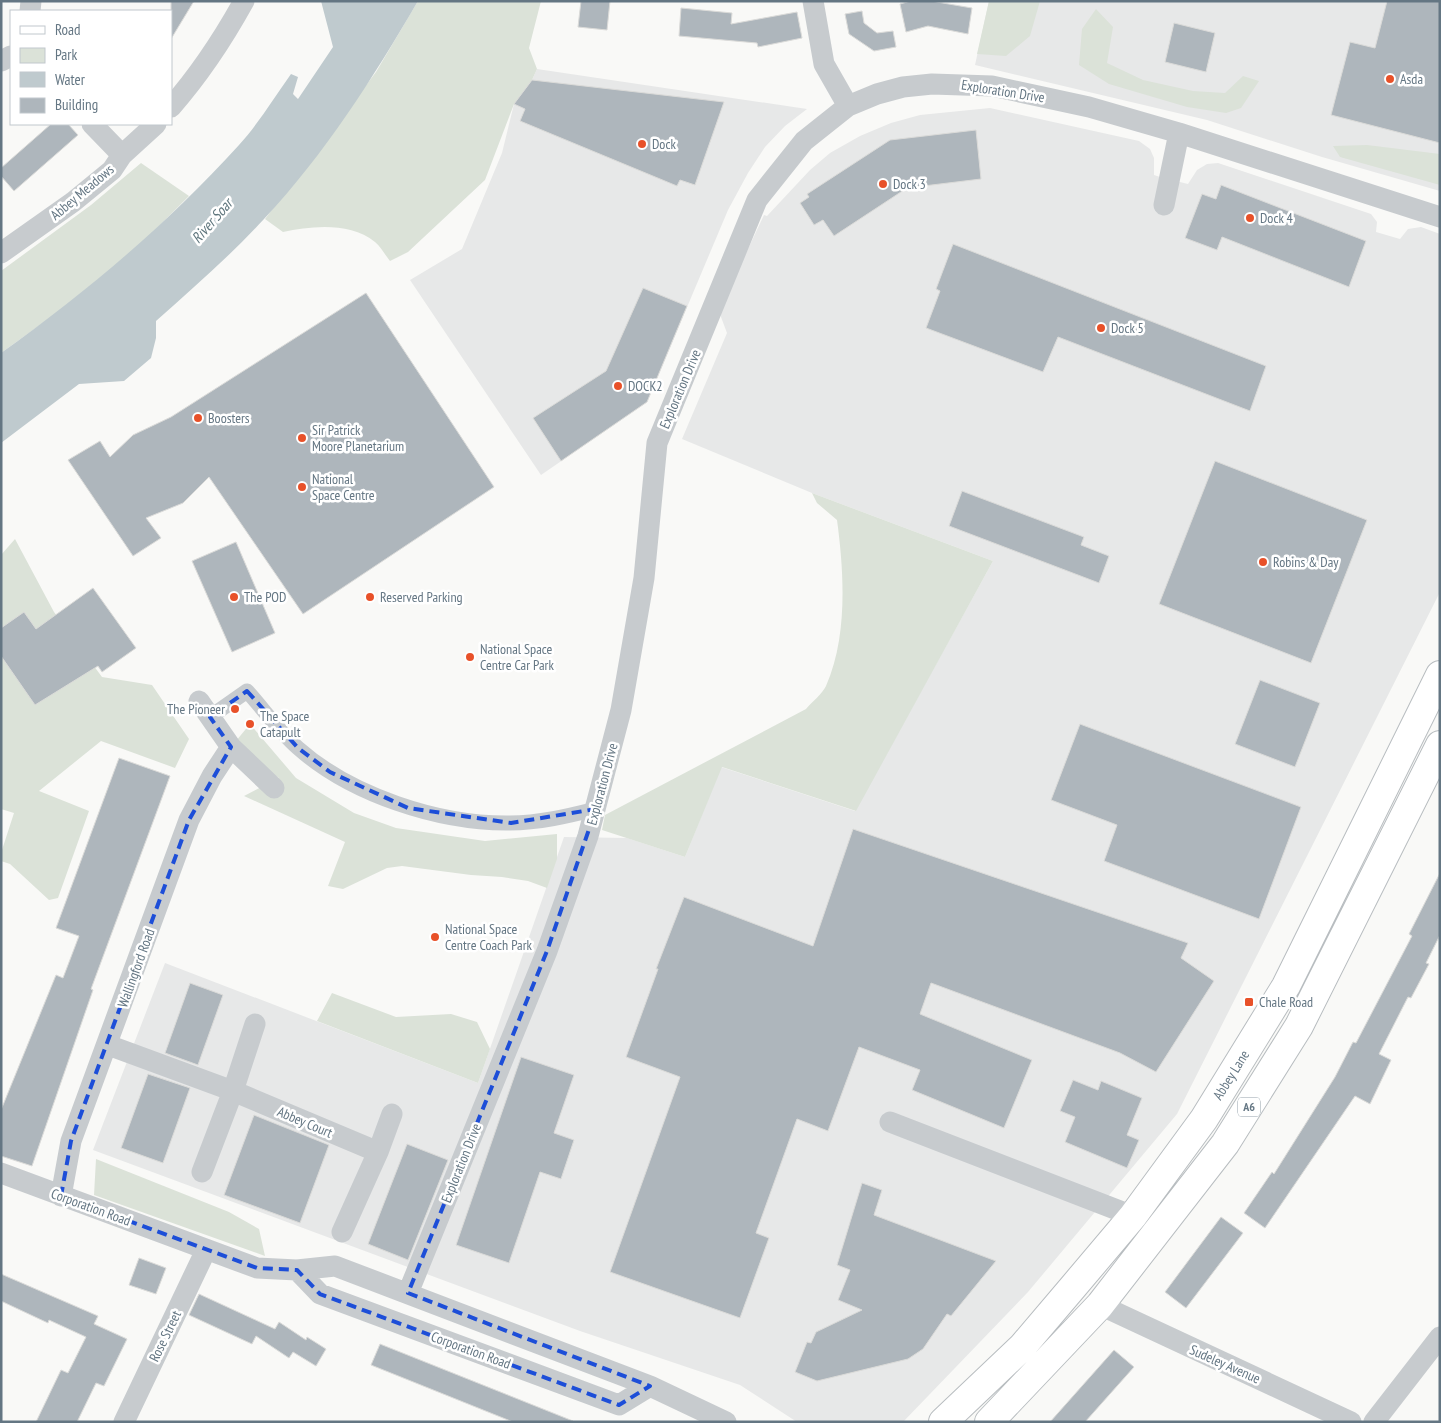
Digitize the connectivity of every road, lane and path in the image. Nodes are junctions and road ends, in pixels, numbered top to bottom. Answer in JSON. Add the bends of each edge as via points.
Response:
{"nodes":[{"id":1,"x":244,"y":1,"type":"edge"},
{"id":2,"x":813,"y":1,"type":"edge"},
{"id":3,"x":172,"y":106,"type":"edge"},
{"id":4,"x":848,"y":106,"type":"junction"},
{"id":5,"x":93,"y":125,"type":"edge"},
{"id":6,"x":155,"y":125,"type":"edge"},
{"id":7,"x":1179,"y":132,"type":"junction"},
{"id":8,"x":122,"y":155,"type":"junction"},
{"id":9,"x":1164,"y":205,"type":"dead end"},
{"id":10,"x":1440,"y":217,"type":"edge"},
{"id":11,"x":1,"y":253,"type":"edge"},
{"id":12,"x":1440,"y":675,"type":"edge"},
{"id":13,"x":204,"y":709,"type":"joint"},
{"id":14,"x":1440,"y":745,"type":"edge"},
{"id":15,"x":231,"y":747,"type":"junction"},
{"id":16,"x":274,"y":788,"type":"dead end"},
{"id":17,"x":596,"y":809,"type":"junction"},
{"id":18,"x":254,"y":1024,"type":"dead end"},
{"id":19,"x":108,"y":1045,"type":"junction"},
{"id":20,"x":232,"y":1091,"type":"junction"},
{"id":21,"x":392,"y":1114,"type":"dead end"},
{"id":22,"x":890,"y":1122,"type":"dead end"},
{"id":23,"x":378,"y":1152,"type":"junction"},
{"id":24,"x":202,"y":1172,"type":"dead end"},
{"id":25,"x":1,"y":1173,"type":"edge"},
{"id":26,"x":61,"y":1196,"type":"junction"},
{"id":27,"x":1134,"y":1216,"type":"junction"},
{"id":28,"x":342,"y":1232,"type":"dead end"},
{"id":29,"x":206,"y":1250,"type":"junction"},
{"id":30,"x":297,"y":1270,"type":"junction"},
{"id":31,"x":408,"y":1293,"type":"junction"},
{"id":32,"x":1100,"y":1306,"type":"junction"},
{"id":33,"x":1440,"y":1337,"type":"edge"},
{"id":34,"x":650,"y":1386,"type":"junction"},
{"id":35,"x":124,"y":1422,"type":"edge"},
{"id":36,"x":726,"y":1422,"type":"edge"},
{"id":37,"x":944,"y":1422,"type":"edge"},
{"id":38,"x":989,"y":1422,"type":"edge"},
{"id":39,"x":1351,"y":1422,"type":"edge"},
{"id":40,"x":1374,"y":1422,"type":"edge"}],
"edges":[{"from":1,"to":3,"type":"street","via":[[191,86]]},
{"from":2,"to":4,"type":"street","via":[[824,64]]},
{"from":4,"to":7,"type":"street","name":"Exploration Drive","via":[[903,87],[962,84],[1024,92]]},
{"from":4,"to":17,"type":"street","name":"Exploration Drive","via":[[804,141],[757,200],[657,443],[644,578],[621,710]]},
{"from":5,"to":8,"type":"street"},
{"from":6,"to":8,"type":"street","name":"Abbey Meadows"},
{"from":7,"to":9,"type":"street"},
{"from":7,"to":10,"type":"street","name":"Exploration Drive"},
{"from":8,"to":11,"type":"street","name":"Abbey Meadows","via":[[112,170],[74,202]]},
{"from":12,"to":27,"type":"main road","name":"Abbey Lane","number":"A6","via":[[1286,986],[1204,1118]]},
{"from":13,"to":15,"type":"street"},
{"from":13,"to":17,"type":"street","via":[[247,691],[298,748],[330,772],[408,808],[486,823],[564,817]]},
{"from":14,"to":32,"type":"main road","number":"A6","via":[[1300,1026],[1225,1144]]},
{"from":15,"to":16,"type":"street"},
{"from":15,"to":19,"type":"street","name":"Wallingford Road","via":[[190,820]]},
{"from":17,"to":31,"type":"street","name":"Exploration Drive","via":[[546,951]]},
{"from":18,"to":20,"type":"street"},
{"from":19,"to":20,"type":"street","name":"Abbey Court"},
{"from":19,"to":26,"type":"street","name":"Wallingford Road","via":[[72,1141]]},
{"from":20,"to":23,"type":"street","name":"Abbey Court"},
{"from":20,"to":24,"type":"street"},
{"from":21,"to":23,"type":"street"},
{"from":22,"to":27,"type":"street"},
{"from":23,"to":28,"type":"street"},
{"from":25,"to":26,"type":"street","name":"Corporation Road"},
{"from":26,"to":29,"type":"street","name":"Corporation Road"},
{"from":27,"to":37,"type":"main road","name":"Abbey Lane","number":"A6","via":[[1022,1346]]},
{"from":29,"to":30,"type":"street","name":"Corporation Road","via":[[257,1268]]},
{"from":29,"to":35,"type":"street","name":"Rose Street"},
{"from":30,"to":31,"type":"street","name":"Corporation Road","via":[[335,1266]]},
{"from":30,"to":34,"type":"street","name":"Corporation Road","via":[[320,1294],[619,1405]]},
{"from":31,"to":34,"type":"street","name":"Corporation Road"},
{"from":32,"to":38,"type":"main road","number":"A6"},
{"from":32,"to":39,"type":"street","name":"Sudeley Avenue"},
{"from":33,"to":40,"type":"street"},
{"from":34,"to":36,"type":"street","name":"Corporation Road"}]}
